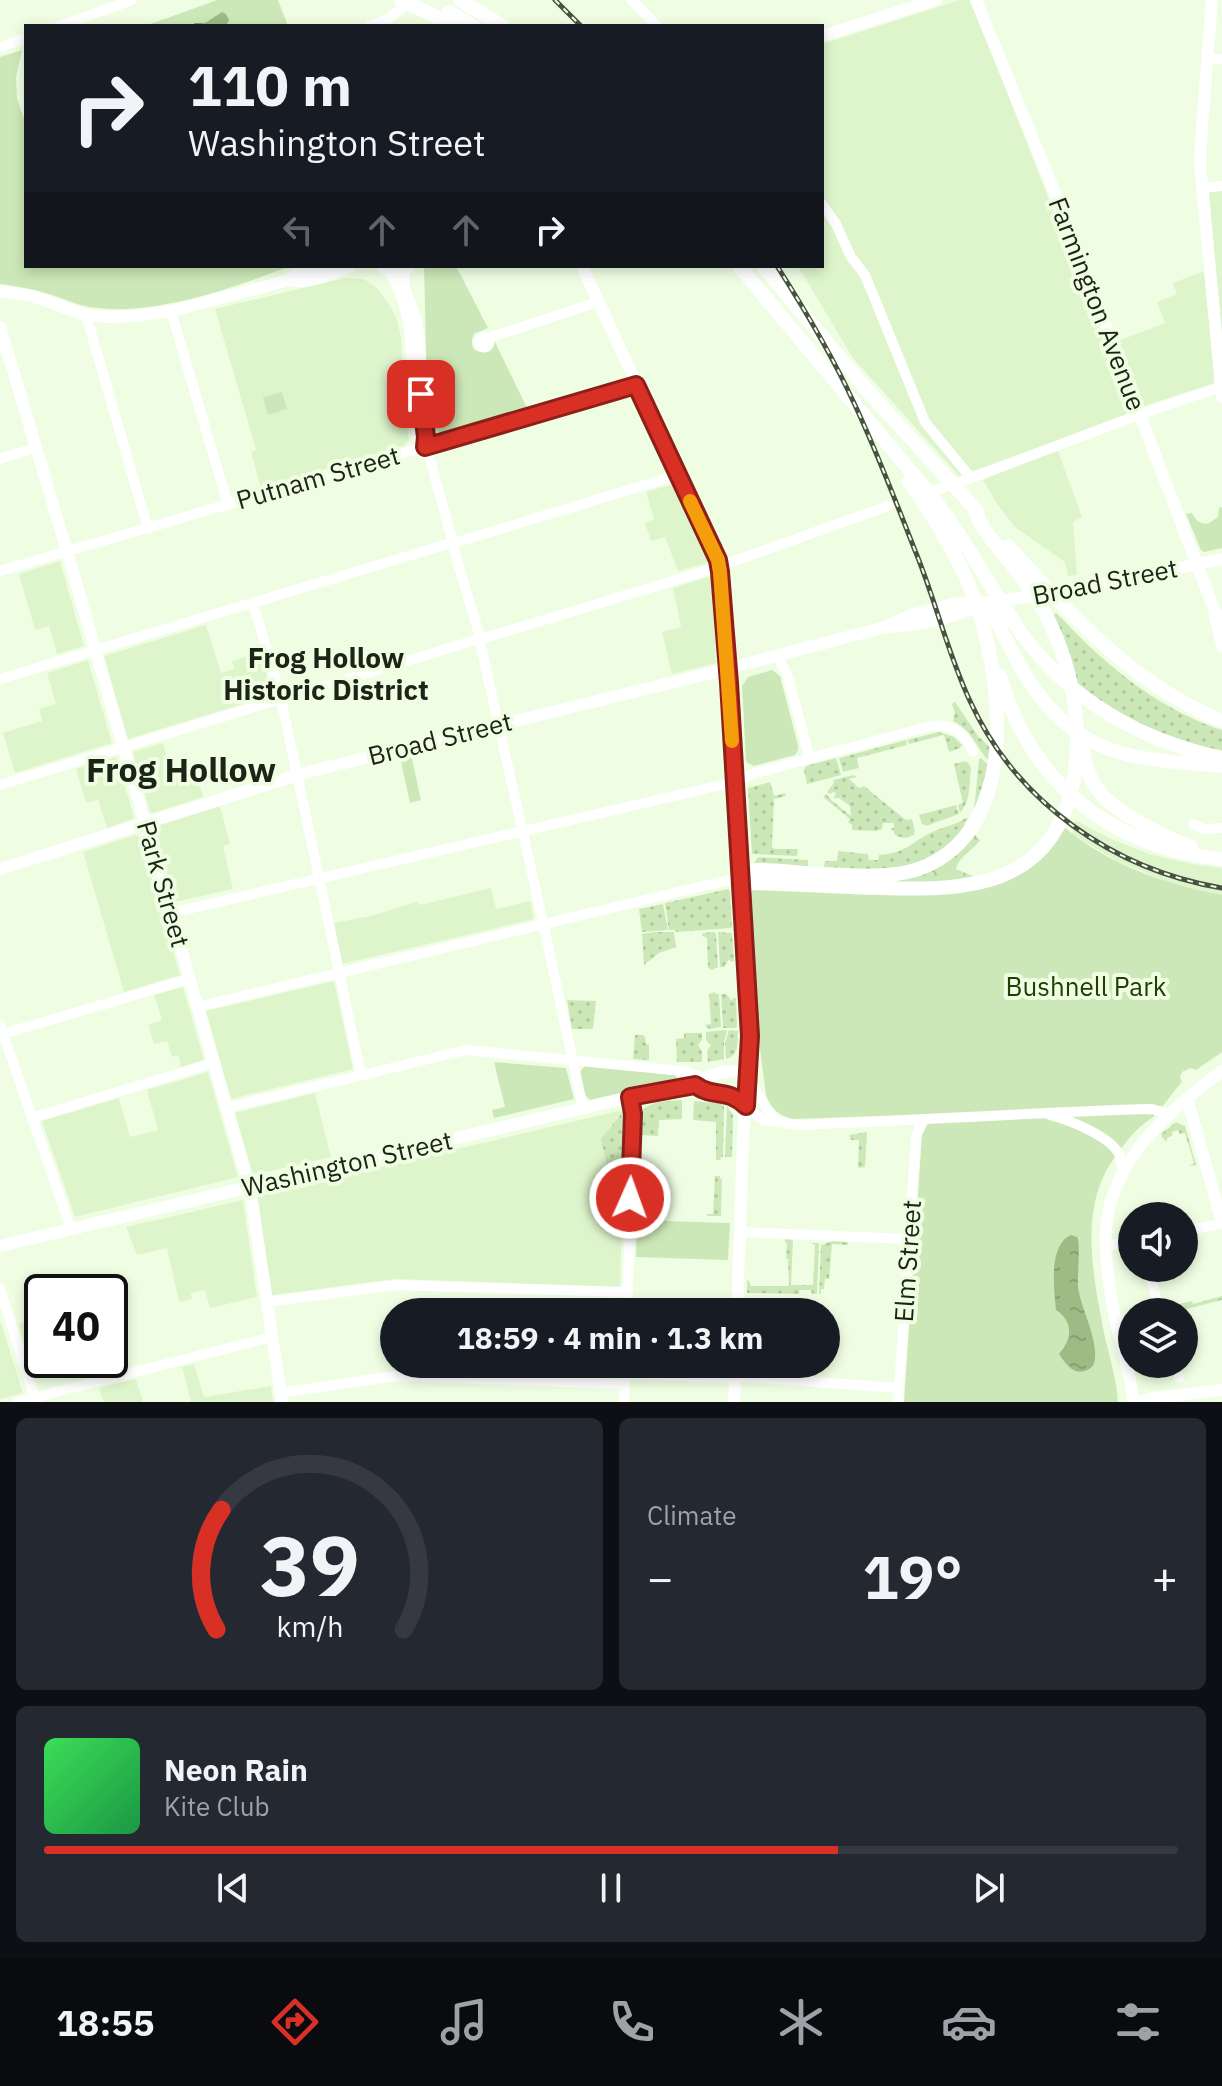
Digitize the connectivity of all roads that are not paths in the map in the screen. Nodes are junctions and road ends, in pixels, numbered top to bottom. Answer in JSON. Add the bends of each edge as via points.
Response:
{"nodes":[{"id":1,"x":132,"y":0,"type":"edge"},
{"id":2,"x":401,"y":0,"type":"edge"},
{"id":3,"x":414,"y":0,"type":"edge"},
{"id":4,"x":424,"y":0,"type":"edge"},
{"id":5,"x":460,"y":0,"type":"edge"},
{"id":6,"x":632,"y":0,"type":"edge"},
{"id":7,"x":936,"y":0,"type":"edge"},
{"id":8,"x":976,"y":0,"type":"edge"},
{"id":9,"x":1212,"y":0,"type":"edge"},
{"id":10,"x":76,"y":23,"type":"edge"},
{"id":11,"x":374,"y":24,"type":"edge"},
{"id":12,"x":433,"y":24,"type":"edge"},
{"id":13,"x":452,"y":24,"type":"edge"},
{"id":14,"x":469,"y":24,"type":"edge"},
{"id":15,"x":499,"y":24,"type":"edge"},
{"id":16,"x":655,"y":24,"type":"edge"},
{"id":17,"x":824,"y":35,"type":"edge"},
{"id":18,"x":24,"y":39,"type":"edge"},
{"id":19,"x":0,"y":47,"type":"edge"},
{"id":20,"x":1207,"y":59,"type":"junction"},
{"id":21,"x":1222,"y":59,"type":"edge"},
{"id":22,"x":1222,"y":186,"type":"edge"},
{"id":23,"x":1202,"y":188,"type":"junction"},
{"id":24,"x":824,"y":207,"type":"edge"},
{"id":25,"x":384,"y":268,"type":"edge"},
{"id":26,"x":386,"y":268,"type":"edge"},
{"id":27,"x":406,"y":268,"type":"edge"},
{"id":28,"x":408,"y":268,"type":"edge"},
{"id":29,"x":583,"y":268,"type":"edge"},
{"id":30,"x":733,"y":268,"type":"edge"},
{"id":31,"x":741,"y":268,"type":"edge"},
{"id":32,"x":765,"y":268,"type":"edge"},
{"id":33,"x":776,"y":268,"type":"edge"},
{"id":34,"x":324,"y":269,"type":"edge"},
{"id":35,"x":750,"y":279,"type":"junction"},
{"id":36,"x":0,"y":291,"type":"edge"},
{"id":37,"x":598,"y":302,"type":"junction"},
{"id":38,"x":801,"y":310,"type":"junction"},
{"id":39,"x":171,"y":311,"type":"junction"},
{"id":40,"x":86,"y":315,"type":"junction"},
{"id":41,"x":0,"y":327,"type":"edge"},
{"id":42,"x":488,"y":338,"type":"dead end"},
{"id":43,"x":636,"y":385,"type":"junction"},
{"id":44,"x":1221,"y":392,"type":"edge"},
{"id":45,"x":1140,"y":415,"type":"junction"},
{"id":46,"x":425,"y":447,"type":"junction"},
{"id":47,"x":35,"y":448,"type":"junction"},
{"id":48,"x":892,"y":449,"type":"junction"},
{"id":49,"x":0,"y":459,"type":"edge"},
{"id":50,"x":678,"y":475,"type":"junction"},
{"id":51,"x":971,"y":478,"type":"junction"},
{"id":52,"x":930,"y":492,"type":"dead end"},
{"id":53,"x":228,"y":505,"type":"junction"},
{"id":54,"x":888,"y":506,"type":"dead end"},
{"id":55,"x":973,"y":506,"type":"junction"},
{"id":56,"x":148,"y":529,"type":"junction"},
{"id":57,"x":454,"y":540,"type":"junction"},
{"id":58,"x":67,"y":552,"type":"junction"},
{"id":59,"x":1222,"y":559,"type":"edge"},
{"id":60,"x":1197,"y":564,"type":"junction"},
{"id":61,"x":719,"y":566,"type":"junction"},
{"id":62,"x":0,"y":571,"type":"edge"},
{"id":63,"x":253,"y":603,"type":"junction"},
{"id":64,"x":988,"y":603,"type":"junction"},
{"id":65,"x":1214,"y":609,"type":"junction"},
{"id":66,"x":1222,"y":622,"type":"edge"},
{"id":67,"x":480,"y":638,"type":"junction"},
{"id":68,"x":988,"y":642,"type":"junction"},
{"id":69,"x":1222,"y":646,"type":"edge"},
{"id":70,"x":797,"y":650,"type":"junction"},
{"id":71,"x":96,"y":651,"type":"junction"},
{"id":72,"x":777,"y":655,"type":"junction"},
{"id":73,"x":727,"y":669,"type":"junction"},
{"id":74,"x":0,"y":679,"type":"edge"},
{"id":75,"x":790,"y":683,"type":"junction"},
{"id":76,"x":1073,"y":698,"type":"junction"},
{"id":77,"x":281,"y":700,"type":"junction"},
{"id":78,"x":1222,"y":721,"type":"edge"},
{"id":79,"x":498,"y":725,"type":"junction"},
{"id":80,"x":123,"y":748,"type":"junction"},
{"id":81,"x":973,"y":752,"type":"dead end"},
{"id":82,"x":1222,"y":758,"type":"edge"},
{"id":83,"x":810,"y":759,"type":"junction"},
{"id":84,"x":1222,"y":766,"type":"edge"},
{"id":85,"x":296,"y":775,"type":"junction"},
{"id":86,"x":734,"y":781,"type":"junction"},
{"id":87,"x":0,"y":785,"type":"edge"},
{"id":88,"x":145,"y":823,"type":"junction"},
{"id":89,"x":1193,"y":824,"type":"dead end"},
{"id":90,"x":1222,"y":828,"type":"edge"},
{"id":91,"x":523,"y":831,"type":"junction"},
{"id":92,"x":1222,"y":850,"type":"edge"},
{"id":93,"x":1222,"y":859,"type":"edge"},
{"id":94,"x":0,"y":869,"type":"edge"},
{"id":95,"x":741,"y":877,"type":"junction"},
{"id":96,"x":319,"y":878,"type":"junction"},
{"id":97,"x":171,"y":913,"type":"junction"},
{"id":98,"x":544,"y":924,"type":"junction"},
{"id":99,"x":339,"y":973,"type":"junction"},
{"id":100,"x":189,"y":979,"type":"junction"},
{"id":101,"x":197,"y":1007,"type":"junction"},
{"id":102,"x":748,"y":1007,"type":"junction"},
{"id":103,"x":2,"y":1029,"type":"edge"},
{"id":104,"x":573,"y":1060,"type":"junction"},
{"id":105,"x":213,"y":1063,"type":"junction"},
{"id":106,"x":1222,"y":1071,"type":"edge"},
{"id":107,"x":361,"y":1075,"type":"junction"},
{"id":108,"x":700,"y":1079,"type":"junction"},
{"id":109,"x":748,"y":1079,"type":"junction"},
{"id":110,"x":630,"y":1097,"type":"junction"},
{"id":111,"x":1187,"y":1098,"type":"junction"},
{"id":112,"x":746,"y":1106,"type":"junction"},
{"id":113,"x":226,"y":1108,"type":"junction"},
{"id":114,"x":583,"y":1108,"type":"junction"},
{"id":115,"x":1044,"y":1114,"type":"junction"},
{"id":116,"x":1165,"y":1117,"type":"junction"},
{"id":117,"x":32,"y":1118,"type":"junction"},
{"id":118,"x":922,"y":1120,"type":"junction"},
{"id":119,"x":775,"y":1121,"type":"junction"},
{"id":120,"x":1122,"y":1173,"type":"junction"},
{"id":121,"x":249,"y":1187,"type":"junction"},
{"id":122,"x":1222,"y":1223,"type":"edge"},
{"id":123,"x":1198,"y":1228,"type":"edge"},
{"id":124,"x":71,"y":1229,"type":"junction"},
{"id":125,"x":739,"y":1232,"type":"junction"},
{"id":126,"x":909,"y":1239,"type":"junction"},
{"id":127,"x":1118,"y":1244,"type":"edge"},
{"id":128,"x":0,"y":1246,"type":"edge"},
{"id":129,"x":1106,"y":1246,"type":"junction"},
{"id":130,"x":0,"y":1289,"type":"edge"},
{"id":131,"x":627,"y":1292,"type":"junction"},
{"id":132,"x":627,"y":1298,"type":"edge"},
{"id":133,"x":737,"y":1298,"type":"edge"},
{"id":134,"x":267,"y":1302,"type":"junction"},
{"id":135,"x":272,"y":1337,"type":"junction"},
{"id":136,"x":384,"y":1378,"type":"edge"},
{"id":137,"x":625,"y":1378,"type":"edge"},
{"id":138,"x":735,"y":1378,"type":"edge"},
{"id":139,"x":760,"y":1378,"type":"edge"},
{"id":140,"x":899,"y":1388,"type":"junction"},
{"id":141,"x":1220,"y":1394,"type":"edge"},
{"id":142,"x":281,"y":1397,"type":"edge"},
{"id":143,"x":36,"y":1400,"type":"edge"},
{"id":144,"x":17,"y":1402,"type":"edge"},
{"id":145,"x":624,"y":1402,"type":"edge"},
{"id":146,"x":734,"y":1402,"type":"edge"},
{"id":147,"x":898,"y":1402,"type":"edge"},
{"id":148,"x":1133,"y":1402,"type":"edge"},
{"id":149,"x":1140,"y":1402,"type":"edge"},
{"id":150,"x":1183,"y":1402,"type":"edge"}],
"edges":[{"from":1,"to":10,"type":"street"},
{"from":2,"to":13,"type":"highway"},
{"from":3,"to":11,"type":"street"},
{"from":3,"to":12,"type":"main road"},
{"from":4,"to":14,"type":"highway"},
{"from":5,"to":15,"type":"highway"},
{"from":6,"to":16,"type":"street"},
{"from":7,"to":17,"type":"main road"},
{"from":8,"to":45,"type":"main road","name":"Farmington Avenue"},
{"from":9,"to":20,"type":"main road"},
{"from":18,"to":19,"type":"street"},
{"from":20,"to":21,"type":"street"},
{"from":20,"to":23,"type":"main road"},
{"from":22,"to":23,"type":"street"},
{"from":23,"to":44,"type":"main road"},
{"from":24,"to":51,"type":"street","via":[[866,277],[925,422]]},
{"from":25,"to":46,"type":"street","via":[[405,315],[416,430]]},
{"from":26,"to":27,"type":"main road"},
{"from":28,"to":46,"type":"street","via":[[404,284],[419,334]]},
{"from":29,"to":37,"type":"main road"},
{"from":30,"to":35,"type":"highway"},
{"from":31,"to":35,"type":"highway"},
{"from":32,"to":38,"type":"highway"},
{"from":33,"to":38,"type":"highway"},
{"from":34,"to":39,"type":"main road","via":[[296,282]]},
{"from":35,"to":48,"type":"highway"},
{"from":36,"to":40,"type":"main road"},
{"from":37,"to":42,"type":"street"},
{"from":37,"to":43,"type":"main road"},
{"from":38,"to":55,"type":"highway"},
{"from":39,"to":40,"type":"main road"},
{"from":39,"to":53,"type":"street"},
{"from":40,"to":56,"type":"street"},
{"from":41,"to":47,"type":"main road","name":"Park Street"},
{"from":43,"to":46,"type":"street","name":"Putnam Street"},
{"from":43,"to":50,"type":"main road"},
{"from":44,"to":45,"type":"street"},
{"from":45,"to":51,"type":"street"},
{"from":45,"to":60,"type":"main road","name":"Farmington Avenue"},
{"from":46,"to":53,"type":"street","name":"Putnam Street"},
{"from":46,"to":57,"type":"street"},
{"from":47,"to":49,"type":"street"},
{"from":47,"to":58,"type":"main road","name":"Park Street"},
{"from":48,"to":68,"type":"highway","via":[[953,551]]},
{"from":48,"to":82,"type":"highway","via":[[948,518],[1038,654],[1063,679],[1089,702],[1146,735]]},
{"from":50,"to":57,"type":"street"},
{"from":50,"to":61,"type":"main road"},
{"from":51,"to":52,"type":"street"},
{"from":53,"to":56,"type":"street","name":"Putnam Street"},
{"from":54,"to":61,"type":"street"},
{"from":55,"to":76,"type":"highway","via":[[1045,612]]},
{"from":55,"to":78,"type":"highway","via":[[1115,656],[1169,694]]},
{"from":56,"to":58,"type":"street","name":"Putnam Street"},
{"from":57,"to":63,"type":"street"},
{"from":57,"to":67,"type":"street"},
{"from":58,"to":62,"type":"street","name":"Putnam Street"},
{"from":58,"to":71,"type":"main road","name":"Park Street"},
{"from":59,"to":60,"type":"main road","name":"Broad Street"},
{"from":60,"to":64,"type":"main road","name":"Broad Street"},
{"from":60,"to":65,"type":"main road","name":"Farmington Avenue"},
{"from":61,"to":67,"type":"street"},
{"from":61,"to":73,"type":"main road"},
{"from":63,"to":71,"type":"street"},
{"from":63,"to":77,"type":"street"},
{"from":64,"to":70,"type":"main road","name":"Broad Street","via":[[920,619],[910,627],[885,627]]},
{"from":64,"to":84,"type":"highway","via":[[1046,705],[1075,731],[1117,752]]},
{"from":65,"to":66,"type":"main road","name":"Farmington Avenue"},
{"from":65,"to":69,"type":"main road","name":"Farmington Avenue"},
{"from":67,"to":77,"type":"street"},
{"from":67,"to":79,"type":"street"},
{"from":68,"to":93,"type":"highway","via":[[1014,716],[1034,752],[1070,795],[1117,828],[1166,848]]},
{"from":68,"to":95,"type":"highway","via":[[996,704],[993,771],[982,810],[954,848],[926,867],[896,874],[758,870]]},
{"from":70,"to":72,"type":"main road","name":"Broad Street"},
{"from":70,"to":75,"type":"street"},
{"from":71,"to":74,"type":"street"},
{"from":71,"to":80,"type":"main road","name":"Park Street"},
{"from":72,"to":73,"type":"main road","name":"Broad Street"},
{"from":72,"to":75,"type":"street"},
{"from":73,"to":79,"type":"main road","name":"Broad Street"},
{"from":73,"to":86,"type":"main road"},
{"from":75,"to":83,"type":"street"},
{"from":76,"to":92,"type":"highway","via":[[1086,767],[1104,798],[1180,843]]},
{"from":76,"to":95,"type":"highway","via":[[1076,758],[1068,802],[1045,844],[1011,871],[978,884],[942,889],[756,883]]},
{"from":77,"to":80,"type":"street"},
{"from":77,"to":85,"type":"street"},
{"from":79,"to":85,"type":"main road","name":"Broad Street"},
{"from":79,"to":91,"type":"street"},
{"from":80,"to":87,"type":"street"},
{"from":80,"to":88,"type":"main road","name":"Park Street"},
{"from":81,"to":83,"type":"street","via":[[959,732],[938,725]]},
{"from":83,"to":86,"type":"street"},
{"from":85,"to":88,"type":"main road","name":"Broad Street"},
{"from":85,"to":96,"type":"street"},
{"from":86,"to":91,"type":"street"},
{"from":86,"to":95,"type":"main road"},
{"from":88,"to":94,"type":"main road","name":"Broad Street"},
{"from":88,"to":97,"type":"main road","name":"Park Street"},
{"from":89,"to":90,"type":"street"},
{"from":91,"to":96,"type":"street"},
{"from":91,"to":98,"type":"street"},
{"from":95,"to":98,"type":"street"},
{"from":95,"to":102,"type":"main road"},
{"from":96,"to":97,"type":"street"},
{"from":96,"to":99,"type":"street"},
{"from":97,"to":100,"type":"main road","name":"Park Street"},
{"from":98,"to":99,"type":"street"},
{"from":98,"to":104,"type":"street"},
{"from":99,"to":101,"type":"street"},
{"from":99,"to":107,"type":"street"},
{"from":100,"to":101,"type":"main road","name":"Park Street"},
{"from":100,"to":103,"type":"street"},
{"from":101,"to":105,"type":"main road","name":"Park Street"},
{"from":102,"to":108,"type":"main road","via":[[739,1058]]},
{"from":102,"to":109,"type":"main road"},
{"from":103,"to":117,"type":"street"},
{"from":104,"to":107,"type":"street","via":[[466,1050]]},
{"from":104,"to":108,"type":"street","via":[[683,1071]]},
{"from":104,"to":114,"type":"street"},
{"from":105,"to":113,"type":"main road","name":"Park Street"},
{"from":105,"to":117,"type":"street"},
{"from":106,"to":111,"type":"main road"},
{"from":107,"to":113,"type":"street"},
{"from":108,"to":109,"type":"main road","name":"Washington Street","via":[[733,1071]]},
{"from":108,"to":110,"type":"main road","name":"Washington Street"},
{"from":108,"to":112,"type":"main road","name":"Washington Street","via":[[707,1092],[731,1095]]},
{"from":109,"to":112,"type":"main road"},
{"from":109,"to":119,"type":"street"},
{"from":110,"to":114,"type":"main road","name":"Washington Street"},
{"from":110,"to":131,"type":"street"},
{"from":111,"to":116,"type":"main road"},
{"from":111,"to":122,"type":"main road"},
{"from":112,"to":119,"type":"street","via":[[762,1120]]},
{"from":112,"to":125,"type":"main road"},
{"from":113,"to":121,"type":"main road","name":"Park Street"},
{"from":114,"to":121,"type":"main road","name":"Washington Street"},
{"from":115,"to":116,"type":"street","via":[[1152,1109]]},
{"from":115,"to":118,"type":"street"},
{"from":115,"to":120,"type":"street","via":[[1110,1143],[1120,1155]]},
{"from":116,"to":120,"type":"main road"},
{"from":117,"to":124,"type":"street"},
{"from":118,"to":119,"type":"street","via":[[797,1125]]},
{"from":118,"to":126,"type":"street","name":"Elm Street","via":[[916,1137]]},
{"from":120,"to":129,"type":"main road","via":[[1110,1208]]},
{"from":121,"to":124,"type":"main road","name":"Washington Street"},
{"from":121,"to":134,"type":"main road","name":"Park Street"},
{"from":122,"to":123,"type":"street"},
{"from":124,"to":128,"type":"main road","name":"Washington Street"},
{"from":125,"to":126,"type":"street"},
{"from":125,"to":133,"type":"main road"},
{"from":126,"to":140,"type":"street","name":"Elm Street"},
{"from":127,"to":129,"type":"street"},
{"from":129,"to":148,"type":"main road"},
{"from":130,"to":143,"type":"street"},
{"from":131,"to":132,"type":"street"},
{"from":131,"to":134,"type":"street","via":[[396,1285]]},
{"from":134,"to":135,"type":"main road","name":"Park Street"},
{"from":135,"to":142,"type":"main road","name":"Park Street"},
{"from":135,"to":143,"type":"street"},
{"from":136,"to":142,"type":"street"},
{"from":137,"to":145,"type":"street"},
{"from":138,"to":146,"type":"main road"},
{"from":139,"to":140,"type":"street"},
{"from":140,"to":147,"type":"street","name":"Elm Street"},
{"from":141,"to":149,"type":"main road"},
{"from":141,"to":150,"type":"main road"},
{"from":143,"to":144,"type":"street"}]}
